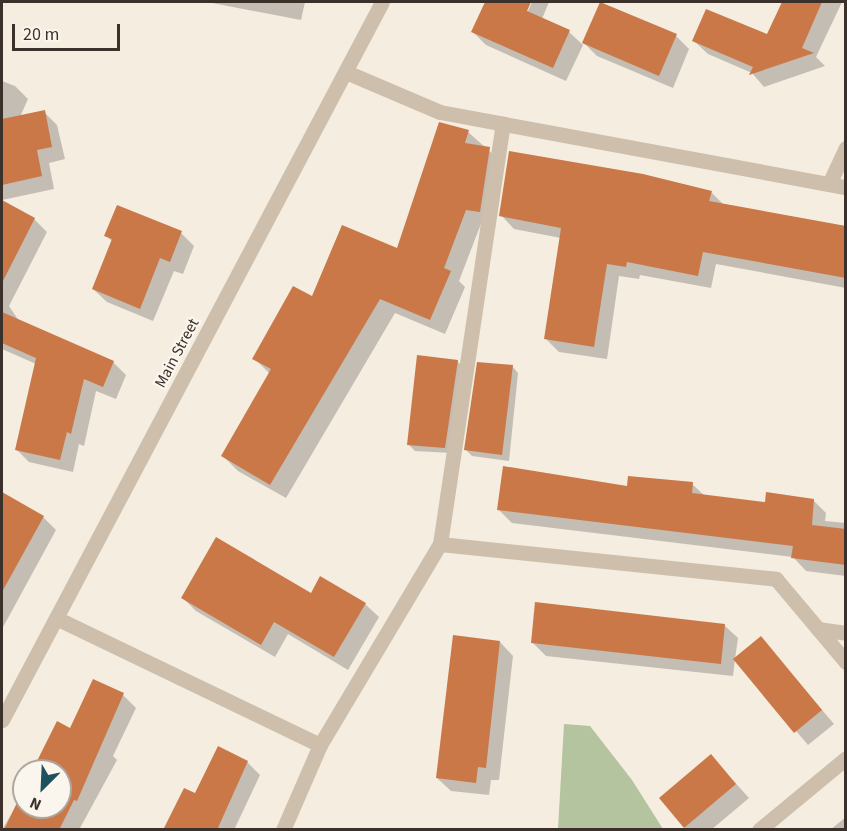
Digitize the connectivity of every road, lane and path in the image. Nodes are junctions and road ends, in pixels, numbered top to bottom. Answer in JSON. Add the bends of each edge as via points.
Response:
{"nodes":[{"id":1,"x":382,"y":2,"type":"edge"},
{"id":2,"x":346,"y":72,"type":"junction"},
{"id":3,"x":503,"y":124,"type":"junction"},
{"id":4,"x":846,"y":148,"type":"edge"},
{"id":5,"x":829,"y":184,"type":"junction"},
{"id":6,"x":846,"y":187,"type":"edge"},
{"id":7,"x":440,"y":544,"type":"junction"},
{"id":8,"x":56,"y":618,"type":"junction"},
{"id":9,"x":818,"y":629,"type":"junction"},
{"id":10,"x":846,"y":633,"type":"edge"},
{"id":11,"x":846,"y":662,"type":"edge"},
{"id":12,"x":2,"y":720,"type":"edge"},
{"id":13,"x":320,"y":745,"type":"junction"},
{"id":14,"x":846,"y":758,"type":"edge"},
{"id":15,"x":284,"y":830,"type":"edge"},
{"id":16,"x":759,"y":830,"type":"edge"}],
"edges":[{"from":1,"to":2,"type":"street","name":"Main Street"},
{"from":2,"to":3,"type":"street","via":[[440,111]]},
{"from":2,"to":8,"type":"street","name":"Main Street"},
{"from":3,"to":5,"type":"street"},
{"from":3,"to":7,"type":"street"},
{"from":4,"to":5,"type":"street"},
{"from":5,"to":6,"type":"street"},
{"from":7,"to":9,"type":"street","via":[[776,579]]},
{"from":7,"to":13,"type":"street"},
{"from":8,"to":12,"type":"street","name":"Main Street"},
{"from":8,"to":13,"type":"street"},
{"from":9,"to":10,"type":"street"},
{"from":9,"to":11,"type":"street"},
{"from":13,"to":15,"type":"street"},
{"from":14,"to":16,"type":"street"}]}
